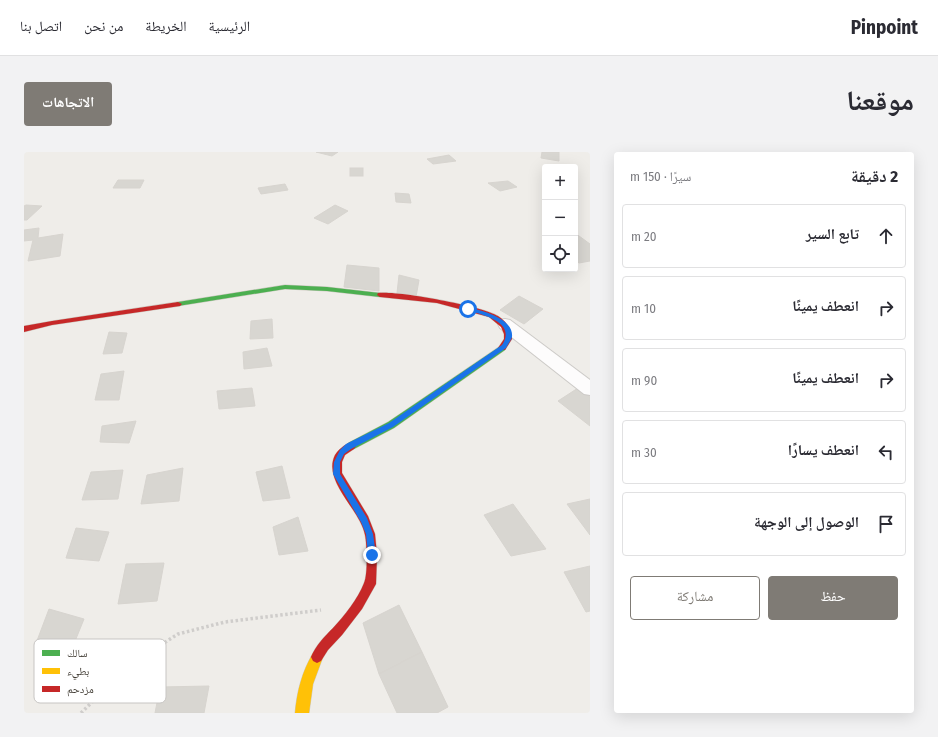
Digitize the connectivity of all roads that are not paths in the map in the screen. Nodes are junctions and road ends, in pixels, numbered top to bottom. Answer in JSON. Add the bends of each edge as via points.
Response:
{"nodes":[{"id":1,"x":504,"y":324,"type":"junction"},
{"id":2,"x":24,"y":329,"type":"edge"},
{"id":3,"x":590,"y":389,"type":"edge"},
{"id":4,"x":302,"y":713,"type":"edge"}],
"edges":[{"from":1,"to":2,"type":"street","via":[[491,315],[437,301],[285,287]]},
{"from":1,"to":3,"type":"street"},
{"from":1,"to":4,"type":"street","via":[[509,332],[509,338],[504,346],[391,425],[342,452],[337,462],[337,474],[370,534],[370,584],[358,605],[324,646],[310,669]]}]}
